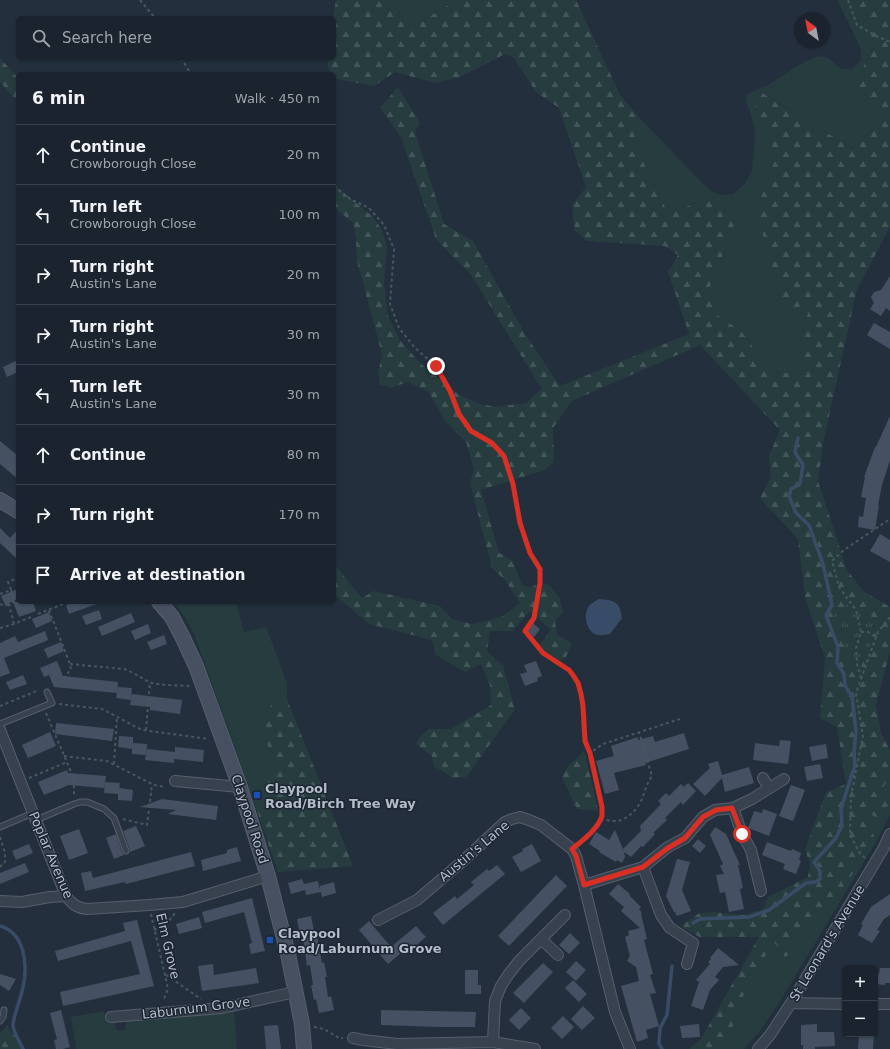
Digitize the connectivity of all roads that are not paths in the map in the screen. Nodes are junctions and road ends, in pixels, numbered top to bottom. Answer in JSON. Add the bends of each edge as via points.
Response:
{"nodes":[{"id":1,"x":0,"y":500,"type":"edge"},
{"id":2,"x":16,"y":510,"type":"edge"},
{"id":3,"x":161,"y":604,"type":"edge"},
{"id":4,"x":47,"y":692,"type":"dead end"},
{"id":5,"x":0,"y":724,"type":"edge"},
{"id":6,"x":0,"y":730,"type":"edge"},
{"id":7,"x":3,"y":744,"type":"edge"},
{"id":8,"x":763,"y":778,"type":"dead end"},
{"id":9,"x":784,"y":779,"type":"dead end"},
{"id":10,"x":175,"y":781,"type":"road end"},
{"id":11,"x":240,"y":788,"type":"junction"},
{"id":12,"x":769,"y":788,"type":"junction"},
{"id":13,"x":732,"y":808,"type":"junction"},
{"id":14,"x":35,"y":817,"type":"junction"},
{"id":15,"x":0,"y":827,"type":"edge"},
{"id":16,"x":890,"y":834,"type":"edge"},
{"id":17,"x":886,"y":850,"type":"edge"},
{"id":18,"x":126,"y":851,"type":"dead end"},
{"id":19,"x":643,"y":867,"type":"junction"},
{"id":20,"x":268,"y":876,"type":"junction"},
{"id":21,"x":584,"y":885,"type":"junction"},
{"id":22,"x":761,"y":891,"type":"dead end"},
{"id":23,"x":66,"y":896,"type":"junction"},
{"id":24,"x":0,"y":901,"type":"edge"},
{"id":25,"x":565,"y":915,"type":"dead end"},
{"id":26,"x":378,"y":920,"type":"dead end"},
{"id":27,"x":541,"y":939,"type":"junction"},
{"id":28,"x":558,"y":956,"type":"dead end"},
{"id":29,"x":687,"y":964,"type":"dead end"},
{"id":30,"x":295,"y":992,"type":"junction"},
{"id":31,"x":791,"y":1003,"type":"junction"},
{"id":32,"x":842,"y":1004,"type":"edge"},
{"id":33,"x":878,"y":1004,"type":"edge"},
{"id":34,"x":890,"y":1004,"type":"edge"},
{"id":35,"x":4,"y":1010,"type":"dead end"},
{"id":36,"x":0,"y":1020,"type":"edge"},
{"id":37,"x":121,"y":1027,"type":"dead end"},
{"id":38,"x":365,"y":1029,"type":"dead end"},
{"id":39,"x":493,"y":1042,"type":"junction"},
{"id":40,"x":429,"y":1046,"type":"edge"},
{"id":41,"x":627,"y":1048,"type":"edge"},
{"id":42,"x":304,"y":1049,"type":"edge"},
{"id":43,"x":535,"y":1049,"type":"edge"},
{"id":44,"x":758,"y":1049,"type":"edge"}],
"edges":[{"from":1,"to":2,"type":"street"},
{"from":3,"to":11,"type":"street","name":"Claypool Road","via":[[172,617],[196,666]]},
{"from":4,"to":5,"type":"lane","via":[[52,703]]},
{"from":6,"to":7,"type":"street","name":"Poplar Avenue"},
{"from":7,"to":14,"type":"street","name":"Poplar Avenue"},
{"from":8,"to":12,"type":"street"},
{"from":9,"to":12,"type":"street"},
{"from":10,"to":11,"type":"street"},
{"from":11,"to":20,"type":"street","name":"Claypool Road"},
{"from":12,"to":13,"type":"street"},
{"from":13,"to":19,"type":"street","via":[[716,810],[703,817],[685,838]]},
{"from":13,"to":22,"type":"street","via":[[751,850]]},
{"from":14,"to":15,"type":"lane"},
{"from":14,"to":18,"type":"lane","via":[[87,802],[104,809],[114,818]]},
{"from":14,"to":23,"type":"street","name":"Poplar Avenue"},
{"from":16,"to":17,"type":"street","name":"St Leonard's Avenue"},
{"from":17,"to":31,"type":"street","name":"St Leonard's Avenue","via":[[873,866]]},
{"from":19,"to":21,"type":"street"},
{"from":19,"to":29,"type":"street","via":[[661,915],[670,928],[693,943]]},
{"from":20,"to":23,"type":"street","name":"Poplar Avenue","via":[[184,902],[149,906],[87,910],[70,902]]},
{"from":20,"to":30,"type":"street","name":"Claypool Road"},
{"from":21,"to":26,"type":"street","name":"Austin's Lane","via":[[572,849],[541,825],[520,817],[505,822],[417,900]]},
{"from":21,"to":41,"type":"street","via":[[615,1012]]},
{"from":23,"to":24,"type":"street","via":[[22,902]]},
{"from":25,"to":27,"type":"street"},
{"from":27,"to":28,"type":"street"},
{"from":27,"to":39,"type":"street","via":[[500,986],[496,1001]]},
{"from":30,"to":37,"type":"street","name":"Laburnum Grove","via":[[214,1008],[115,1016]]},
{"from":30,"to":42,"type":"street","name":"Claypool Road"},
{"from":31,"to":32,"type":"street"},
{"from":31,"to":44,"type":"street","name":"St Leonard's Avenue"},
{"from":33,"to":34,"type":"street"},
{"from":35,"to":36,"type":"lane"},
{"from":38,"to":40,"type":"street","via":[[358,1039]]},
{"from":39,"to":40,"type":"street"},
{"from":39,"to":43,"type":"street"}]}
